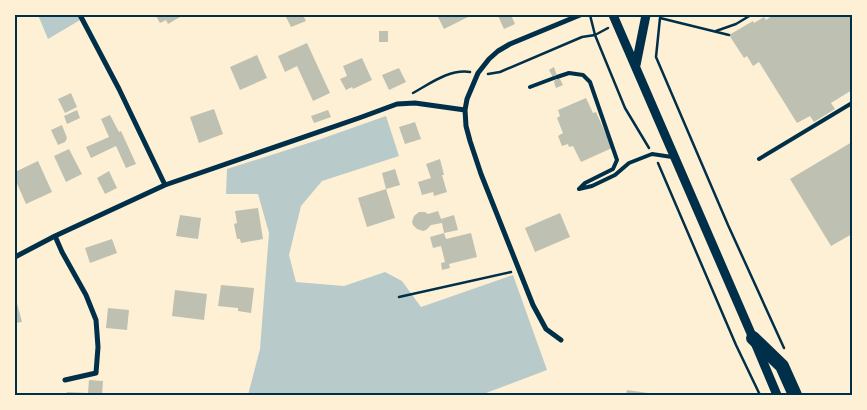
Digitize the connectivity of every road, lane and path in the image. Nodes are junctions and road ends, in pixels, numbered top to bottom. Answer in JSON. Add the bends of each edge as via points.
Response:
{"nodes":[{"id":1,"x":80,"y":15,"type":"edge"},
{"id":2,"x":580,"y":15,"type":"edge"},
{"id":3,"x":590,"y":15,"type":"edge"},
{"id":4,"x":646,"y":15,"type":"edge"},
{"id":5,"x":751,"y":15,"type":"edge"},
{"id":6,"x":615,"y":19,"type":"edge"},
{"id":7,"x":715,"y":32,"type":"junction"},
{"id":8,"x":595,"y":35,"type":"junction"},
{"id":9,"x":729,"y":35,"type":"dead end"},
{"id":10,"x":636,"y":65,"type":"junction"},
{"id":11,"x":478,"y":73,"type":"junction"},
{"id":12,"x":530,"y":88,"type":"dead end"},
{"id":13,"x":852,"y":103,"type":"edge"},
{"id":14,"x":401,"y":104,"type":"junction"},
{"id":15,"x":465,"y":110,"type":"junction"},
{"id":16,"x":652,"y":154,"type":"junction"},
{"id":17,"x":674,"y":157,"type":"junction"},
{"id":18,"x":759,"y":159,"type":"dead end"},
{"id":19,"x":165,"y":185,"type":"junction"},
{"id":20,"x":56,"y":236,"type":"junction"},
{"id":21,"x":15,"y":257,"type":"edge"},
{"id":22,"x":520,"y":270,"type":"junction"},
{"id":23,"x":399,"y":297,"type":"dead end"},
{"id":24,"x":753,"y":338,"type":"junction"},
{"id":25,"x":561,"y":340,"type":"dead end"},
{"id":26,"x":785,"y":350,"type":"dead end"},
{"id":27,"x":65,"y":380,"type":"dead end"},
{"id":28,"x":760,"y":395,"type":"edge"},
{"id":29,"x":777,"y":395,"type":"edge"},
{"id":30,"x":795,"y":395,"type":"edge"}],
"edges":[{"from":1,"to":19,"type":"street"},
{"from":2,"to":11,"type":"street","via":[[510,44],[489,59]]},
{"from":3,"to":8,"type":"path"},
{"from":4,"to":10,"type":"street"},
{"from":5,"to":7,"type":"path"},
{"from":6,"to":8,"type":"path"},
{"from":6,"to":10,"type":"street"},
{"from":7,"to":9,"type":"path"},
{"from":7,"to":26,"type":"path","via":[[660,18],[656,57]]},
{"from":8,"to":11,"type":"path","via":[[582,37],[500,72]]},
{"from":8,"to":16,"type":"path","via":[[625,108]]},
{"from":10,"to":17,"type":"street"},
{"from":11,"to":14,"type":"path","via":[[459,71],[447,74],[410,95]]},
{"from":11,"to":15,"type":"street"},
{"from":12,"to":16,"type":"lane","via":[[569,73],[583,75],[590,82],[617,160],[613,169],[579,189],[615,175],[629,163]]},
{"from":13,"to":18,"type":"lane"},
{"from":14,"to":15,"type":"street"},
{"from":14,"to":19,"type":"street"},
{"from":15,"to":22,"type":"street","via":[[466,126],[481,174]]},
{"from":16,"to":17,"type":"lane"},
{"from":16,"to":28,"type":"path"},
{"from":17,"to":24,"type":"street"},
{"from":19,"to":20,"type":"street"},
{"from":20,"to":21,"type":"street"},
{"from":20,"to":27,"type":"street","via":[[96,320],[98,347],[96,373]]},
{"from":22,"to":23,"type":"path"},
{"from":22,"to":25,"type":"street","via":[[546,328]]},
{"from":24,"to":29,"type":"street"},
{"from":24,"to":30,"type":"highway","via":[[782,366]]}]}
